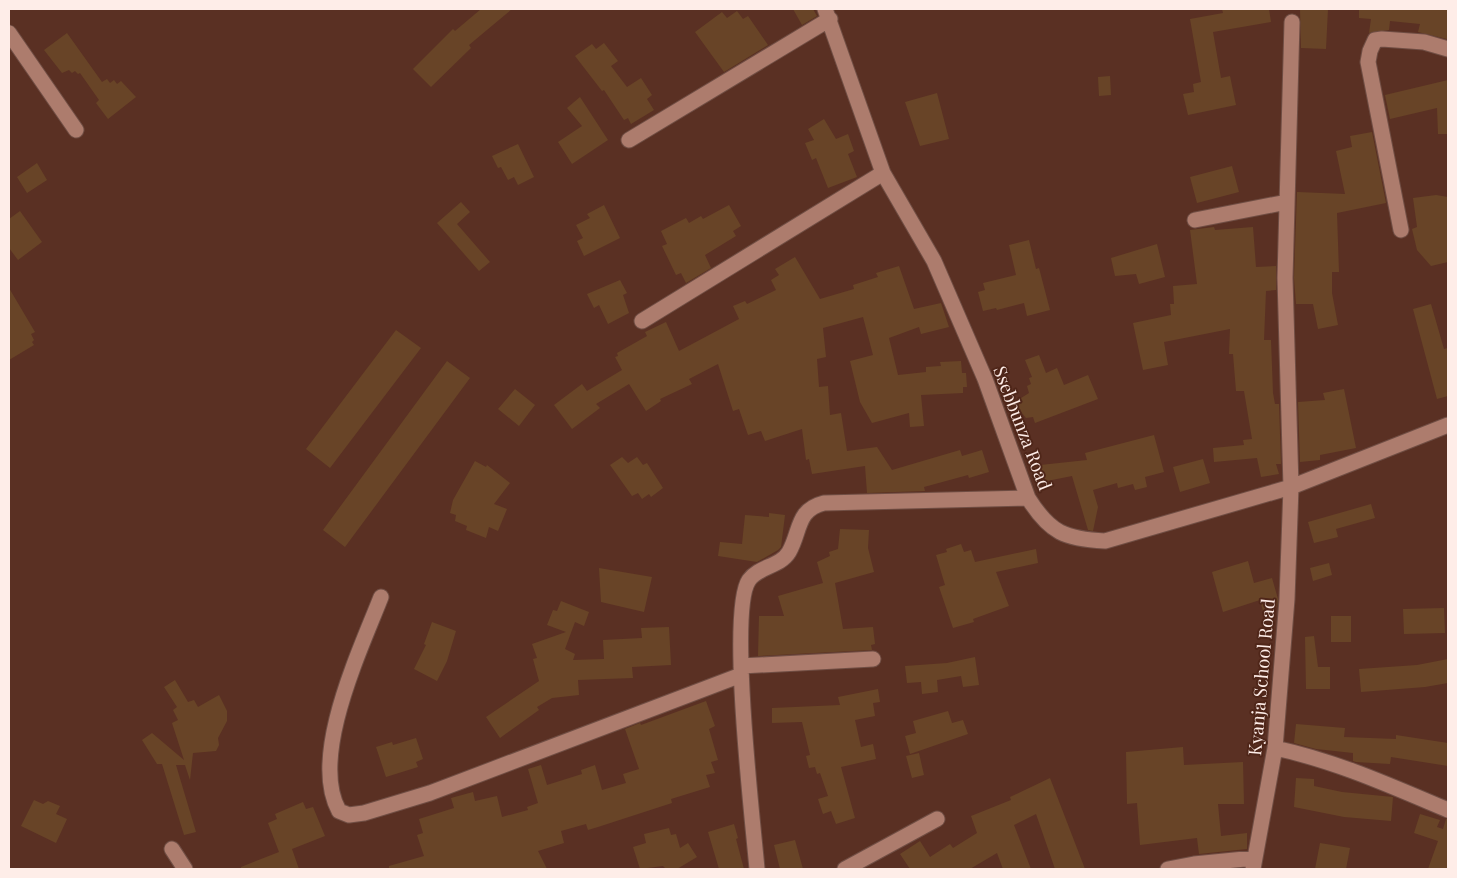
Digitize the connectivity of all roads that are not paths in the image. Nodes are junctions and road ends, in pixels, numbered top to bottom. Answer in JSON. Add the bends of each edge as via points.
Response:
{"nodes":[{"id":1,"x":828,"y":14,"type":"edge"},
{"id":2,"x":1292,"y":22,"type":"dead end"},
{"id":3,"x":9,"y":33,"type":"edge"},
{"id":4,"x":1448,"y":49,"type":"edge"},
{"id":5,"x":76,"y":130,"type":"dead end"},
{"id":6,"x":629,"y":140,"type":"dead end"},
{"id":7,"x":883,"y":173,"type":"junction"},
{"id":8,"x":1287,"y":202,"type":"junction"},
{"id":9,"x":1195,"y":220,"type":"dead end"},
{"id":10,"x":1401,"y":230,"type":"dead end"},
{"id":11,"x":642,"y":321,"type":"dead end"},
{"id":12,"x":1448,"y":425,"type":"edge"},
{"id":13,"x":1291,"y":487,"type":"junction"},
{"id":14,"x":1028,"y":498,"type":"junction"},
{"id":15,"x":381,"y":597,"type":"dead end"},
{"id":16,"x":874,"y":659,"type":"dead end"},
{"id":17,"x":741,"y":671,"type":"junction"},
{"id":18,"x":1275,"y":748,"type":"junction"},
{"id":19,"x":1448,"y":810,"type":"edge"},
{"id":20,"x":937,"y":820,"type":"dead end"},
{"id":21,"x":172,"y":849,"type":"dead end"},
{"id":22,"x":1254,"y":864,"type":"edge"},
{"id":23,"x":185,"y":869,"type":"edge"},
{"id":24,"x":757,"y":869,"type":"edge"},
{"id":25,"x":845,"y":869,"type":"edge"},
{"id":26,"x":1168,"y":869,"type":"edge"}],
"edges":[{"from":1,"to":6,"type":"street"},
{"from":1,"to":7,"type":"street","name":"Ssebbunza Road"},
{"from":2,"to":8,"type":"street","name":"Kyanja School Road"},
{"from":3,"to":5,"type":"street"},
{"from":4,"to":10,"type":"street","via":[[1424,42],[1382,39],[1375,40],[1370,51],[1368,62]]},
{"from":7,"to":11,"type":"street"},
{"from":7,"to":14,"type":"street","name":"Ssebbunza Road","via":[[934,261],[985,379]]},
{"from":8,"to":9,"type":"street"},
{"from":8,"to":13,"type":"street","name":"Kyanja School Road","via":[[1285,278]]},
{"from":12,"to":13,"type":"street","name":"Ssebbunza Road"},
{"from":13,"to":14,"type":"street","name":"Ssebbunza Road","via":[[1105,541],[1076,540],[1052,528]]},
{"from":13,"to":18,"type":"street","name":"Kyanja School Road","via":[[1287,598]]},
{"from":14,"to":17,"type":"street","via":[[824,502],[814,505],[801,521],[789,552],[749,580],[742,596]]},
{"from":15,"to":17,"type":"street","via":[[339,707],[330,773],[331,794],[339,811],[349,815],[430,792]]},
{"from":16,"to":17,"type":"street"},
{"from":17,"to":24,"type":"street"},
{"from":18,"to":19,"type":"street","via":[[1312,756],[1361,773]]},
{"from":18,"to":22,"type":"street","name":"Kyanja School Road"},
{"from":20,"to":25,"type":"street"},
{"from":21,"to":23,"type":"street"},
{"from":22,"to":26,"type":"street","via":[[1194,864]]}]}
